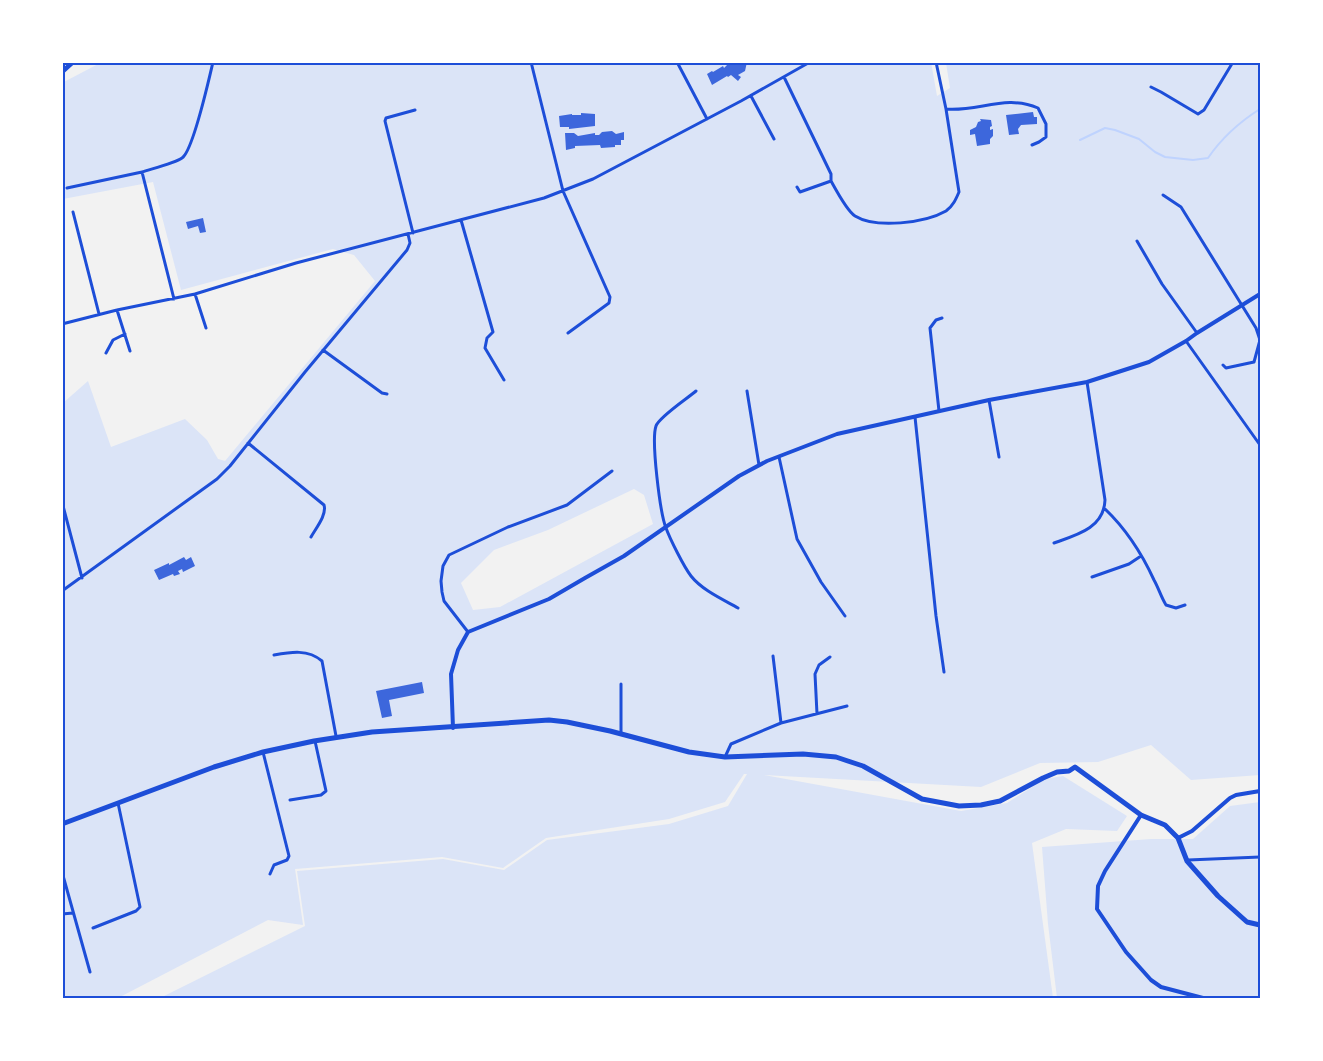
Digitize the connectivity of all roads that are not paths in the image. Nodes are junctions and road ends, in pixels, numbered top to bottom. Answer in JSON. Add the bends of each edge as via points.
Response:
{"nodes":[{"id":1,"x":74,"y":62,"type":"edge"},
{"id":2,"x":213,"y":62,"type":"edge"},
{"id":3,"x":531,"y":62,"type":"edge"},
{"id":4,"x":677,"y":62,"type":"edge"},
{"id":5,"x":810,"y":62,"type":"edge"},
{"id":6,"x":936,"y":62,"type":"edge"},
{"id":7,"x":1232,"y":62,"type":"edge"},
{"id":8,"x":62,"y":72,"type":"edge"},
{"id":9,"x":784,"y":77,"type":"junction"},
{"id":10,"x":1150,"y":87,"type":"dead end"},
{"id":11,"x":751,"y":96,"type":"junction"},
{"id":12,"x":415,"y":110,"type":"dead end"},
{"id":13,"x":946,"y":110,"type":"junction"},
{"id":14,"x":707,"y":119,"type":"junction"},
{"id":15,"x":774,"y":139,"type":"dead end"},
{"id":16,"x":1032,"y":145,"type":"dead end"},
{"id":17,"x":142,"y":172,"type":"junction"},
{"id":18,"x":831,"y":181,"type":"junction"},
{"id":19,"x":797,"y":187,"type":"dead end"},
{"id":20,"x":67,"y":188,"type":"dead end"},
{"id":21,"x":562,"y":191,"type":"junction"},
{"id":22,"x":1163,"y":195,"type":"dead end"},
{"id":23,"x":73,"y":212,"type":"dead end"},
{"id":24,"x":461,"y":220,"type":"junction"},
{"id":25,"x":413,"y":233,"type":"junction"},
{"id":26,"x":408,"y":234,"type":"junction"},
{"id":27,"x":1137,"y":241,"type":"dead end"},
{"id":28,"x":195,"y":294,"type":"junction"},
{"id":29,"x":1260,"y":294,"type":"edge"},
{"id":30,"x":174,"y":299,"type":"junction"},
{"id":31,"x":1243,"y":306,"type":"junction"},
{"id":32,"x":117,"y":310,"type":"junction"},
{"id":33,"x":99,"y":314,"type":"junction"},
{"id":34,"x":942,"y":318,"type":"dead end"},
{"id":35,"x":62,"y":324,"type":"edge"},
{"id":36,"x":206,"y":328,"type":"dead end"},
{"id":37,"x":568,"y":333,"type":"dead end"},
{"id":38,"x":1197,"y":333,"type":"junction"},
{"id":39,"x":125,"y":334,"type":"junction"},
{"id":40,"x":1186,"y":341,"type":"junction"},
{"id":41,"x":323,"y":350,"type":"junction"},
{"id":42,"x":130,"y":351,"type":"dead end"},
{"id":43,"x":106,"y":353,"type":"dead end"},
{"id":44,"x":1223,"y":365,"type":"dead end"},
{"id":45,"x":504,"y":380,"type":"dead end"},
{"id":46,"x":1087,"y":382,"type":"junction"},
{"id":47,"x":696,"y":391,"type":"dead end"},
{"id":48,"x":747,"y":391,"type":"dead end"},
{"id":49,"x":387,"y":394,"type":"dead end"},
{"id":50,"x":989,"y":400,"type":"junction"},
{"id":51,"x":939,"y":411,"type":"junction"},
{"id":52,"x":915,"y":417,"type":"junction"},
{"id":53,"x":1259,"y":440,"type":"edge"},
{"id":54,"x":248,"y":444,"type":"junction"},
{"id":55,"x":1260,"y":445,"type":"edge"},
{"id":56,"x":779,"y":457,"type":"junction"},
{"id":57,"x":999,"y":457,"type":"dead end"},
{"id":58,"x":759,"y":465,"type":"junction"},
{"id":59,"x":612,"y":472,"type":"dead end"},
{"id":60,"x":62,"y":502,"type":"edge"},
{"id":61,"x":1105,"y":509,"type":"junction"},
{"id":62,"x":665,"y":528,"type":"junction"},
{"id":63,"x":311,"y":537,"type":"dead end"},
{"id":64,"x":1054,"y":543,"type":"dead end"},
{"id":65,"x":1140,"y":556,"type":"junction"},
{"id":66,"x":1092,"y":577,"type":"dead end"},
{"id":67,"x":82,"y":578,"type":"junction"},
{"id":68,"x":62,"y":592,"type":"edge"},
{"id":69,"x":1185,"y":605,"type":"dead end"},
{"id":70,"x":738,"y":608,"type":"dead end"},
{"id":71,"x":845,"y":616,"type":"dead end"},
{"id":72,"x":468,"y":632,"type":"junction"},
{"id":73,"x":274,"y":655,"type":"dead end"},
{"id":74,"x":773,"y":656,"type":"dead end"},
{"id":75,"x":830,"y":657,"type":"dead end"},
{"id":76,"x":944,"y":672,"type":"dead end"},
{"id":77,"x":620,"y":684,"type":"dead end"},
{"id":78,"x":846,"y":706,"type":"dead end"},
{"id":79,"x":817,"y":714,"type":"junction"},
{"id":80,"x":781,"y":723,"type":"junction"},
{"id":81,"x":453,"y":728,"type":"junction"},
{"id":82,"x":621,"y":734,"type":"junction"},
{"id":83,"x":336,"y":736,"type":"junction"},
{"id":84,"x":314,"y":741,"type":"junction"},
{"id":85,"x":263,"y":752,"type":"junction"},
{"id":86,"x":725,"y":757,"type":"junction"},
{"id":87,"x":1260,"y":790,"type":"edge"},
{"id":88,"x":290,"y":800,"type":"dead end"},
{"id":89,"x":118,"y":802,"type":"junction"},
{"id":90,"x":1141,"y":816,"type":"junction"},
{"id":91,"x":62,"y":824,"type":"edge"},
{"id":92,"x":1178,"y":838,"type":"junction"},
{"id":93,"x":1260,"y":857,"type":"edge"},
{"id":94,"x":1187,"y":860,"type":"junction"},
{"id":95,"x":62,"y":872,"type":"edge"},
{"id":96,"x":270,"y":874,"type":"dead end"},
{"id":97,"x":73,"y":912,"type":"junction"},
{"id":98,"x":62,"y":914,"type":"edge"},
{"id":99,"x":1260,"y":925,"type":"edge"},
{"id":100,"x":94,"y":928,"type":"dead end"},
{"id":101,"x":90,"y":972,"type":"dead end"},
{"id":102,"x":1203,"y":998,"type":"edge"}],
"edges":[{"from":1,"to":8,"type":"main road"},
{"from":2,"to":17,"type":"street","via":[[187,153],[180,159]]},
{"from":3,"to":21,"type":"street"},
{"from":4,"to":14,"type":"street"},
{"from":5,"to":9,"type":"street"},
{"from":6,"to":13,"type":"street"},
{"from":7,"to":10,"type":"street","via":[[1204,110],[1198,114]]},
{"from":9,"to":11,"type":"street"},
{"from":9,"to":18,"type":"street","via":[[828,166]]},
{"from":11,"to":14,"type":"street"},
{"from":11,"to":15,"type":"street"},
{"from":12,"to":25,"type":"street","via":[[386,118]]},
{"from":13,"to":16,"type":"street","via":[[1017,102],[1029,104],[1038,108],[1046,124],[1046,137]]},
{"from":13,"to":18,"type":"street","via":[[959,192],[945,211],[911,222],[866,221],[853,215]]},
{"from":14,"to":21,"type":"street","via":[[594,179]]},
{"from":17,"to":20,"type":"street"},
{"from":17,"to":30,"type":"street"},
{"from":18,"to":19,"type":"street","via":[[800,192]]},
{"from":21,"to":24,"type":"street"},
{"from":21,"to":37,"type":"street","via":[[610,297],[610,303]]},
{"from":22,"to":31,"type":"street","via":[[1181,207]]},
{"from":23,"to":33,"type":"street"},
{"from":24,"to":25,"type":"street"},
{"from":24,"to":45,"type":"street","via":[[493,332],[487,338],[485,348]]},
{"from":25,"to":26,"type":"street"},
{"from":26,"to":28,"type":"street"},
{"from":26,"to":41,"type":"street","via":[[407,250]]},
{"from":27,"to":38,"type":"street","via":[[1162,284]]},
{"from":28,"to":30,"type":"street"},
{"from":28,"to":36,"type":"street"},
{"from":29,"to":31,"type":"street"},
{"from":30,"to":32,"type":"street"},
{"from":31,"to":38,"type":"street"},
{"from":31,"to":44,"type":"street","via":[[1260,340],[1256,358],[1248,364],[1226,368]]},
{"from":32,"to":33,"type":"street"},
{"from":32,"to":39,"type":"street"},
{"from":33,"to":35,"type":"street"},
{"from":34,"to":51,"type":"street","via":[[930,328]]},
{"from":38,"to":40,"type":"street"},
{"from":39,"to":42,"type":"street"},
{"from":39,"to":43,"type":"street","via":[[113,340]]},
{"from":40,"to":46,"type":"street","via":[[1149,362]]},
{"from":40,"to":53,"type":"street"},
{"from":41,"to":49,"type":"street"},
{"from":41,"to":54,"type":"street"},
{"from":46,"to":50,"type":"street"},
{"from":46,"to":61,"type":"street"},
{"from":47,"to":62,"type":"street","via":[[656,425],[657,475]]},
{"from":48,"to":58,"type":"street"},
{"from":50,"to":51,"type":"street"},
{"from":50,"to":57,"type":"street"},
{"from":51,"to":52,"type":"street"},
{"from":52,"to":56,"type":"street","via":[[837,434]]},
{"from":52,"to":76,"type":"street"},
{"from":53,"to":55,"type":"street"},
{"from":54,"to":63,"type":"street","via":[[324,505],[324,514]]},
{"from":54,"to":67,"type":"street","via":[[217,479]]},
{"from":56,"to":58,"type":"street"},
{"from":56,"to":71,"type":"street","via":[[797,539]]},
{"from":58,"to":62,"type":"street"},
{"from":59,"to":72,"type":"street","via":[[567,505],[508,527],[449,555],[441,581],[444,601]]},
{"from":60,"to":67,"type":"street"},
{"from":61,"to":64,"type":"street","via":[[1096,523],[1083,533]]},
{"from":61,"to":65,"type":"street","via":[[1118,522]]},
{"from":62,"to":70,"type":"street","via":[[690,575],[702,587]]},
{"from":62,"to":72,"type":"street","via":[[549,599]]},
{"from":65,"to":66,"type":"street","via":[[1129,564]]},
{"from":65,"to":69,"type":"street","via":[[1166,605],[1176,608]]},
{"from":67,"to":68,"type":"street"},
{"from":72,"to":81,"type":"street","via":[[458,650],[451,674]]},
{"from":73,"to":83,"type":"street","via":[[303,652],[322,661]]},
{"from":74,"to":80,"type":"street"},
{"from":75,"to":79,"type":"street","via":[[819,665],[815,674]]},
{"from":77,"to":82,"type":"street"},
{"from":78,"to":79,"type":"street"},
{"from":79,"to":80,"type":"street"},
{"from":80,"to":86,"type":"street","via":[[731,744]]},
{"from":81,"to":82,"type":"main road","via":[[549,720]]},
{"from":81,"to":83,"type":"main road"},
{"from":82,"to":86,"type":"main road","via":[[689,752]]},
{"from":83,"to":84,"type":"main road"},
{"from":84,"to":85,"type":"main road"},
{"from":84,"to":88,"type":"street","via":[[326,791],[321,795]]},
{"from":85,"to":89,"type":"main road"},
{"from":85,"to":96,"type":"street","via":[[289,856],[274,865]]},
{"from":86,"to":90,"type":"main road","via":[[803,754],[836,757],[863,766],[922,799],[959,806],[1000,801],[1043,778],[1075,767]]},
{"from":87,"to":92,"type":"street","via":[[1230,798],[1192,831]]},
{"from":89,"to":91,"type":"main road"},
{"from":89,"to":100,"type":"street","via":[[140,907]]},
{"from":90,"to":92,"type":"main road","via":[[1162,822]]},
{"from":90,"to":102,"type":"street","via":[[1098,886],[1097,909],[1126,952],[1151,980],[1161,987]]},
{"from":92,"to":94,"type":"main road"},
{"from":93,"to":94,"type":"street"},
{"from":94,"to":99,"type":"main road","via":[[1240,917]]},
{"from":95,"to":97,"type":"street"},
{"from":97,"to":98,"type":"street"},
{"from":97,"to":101,"type":"street"}]}
